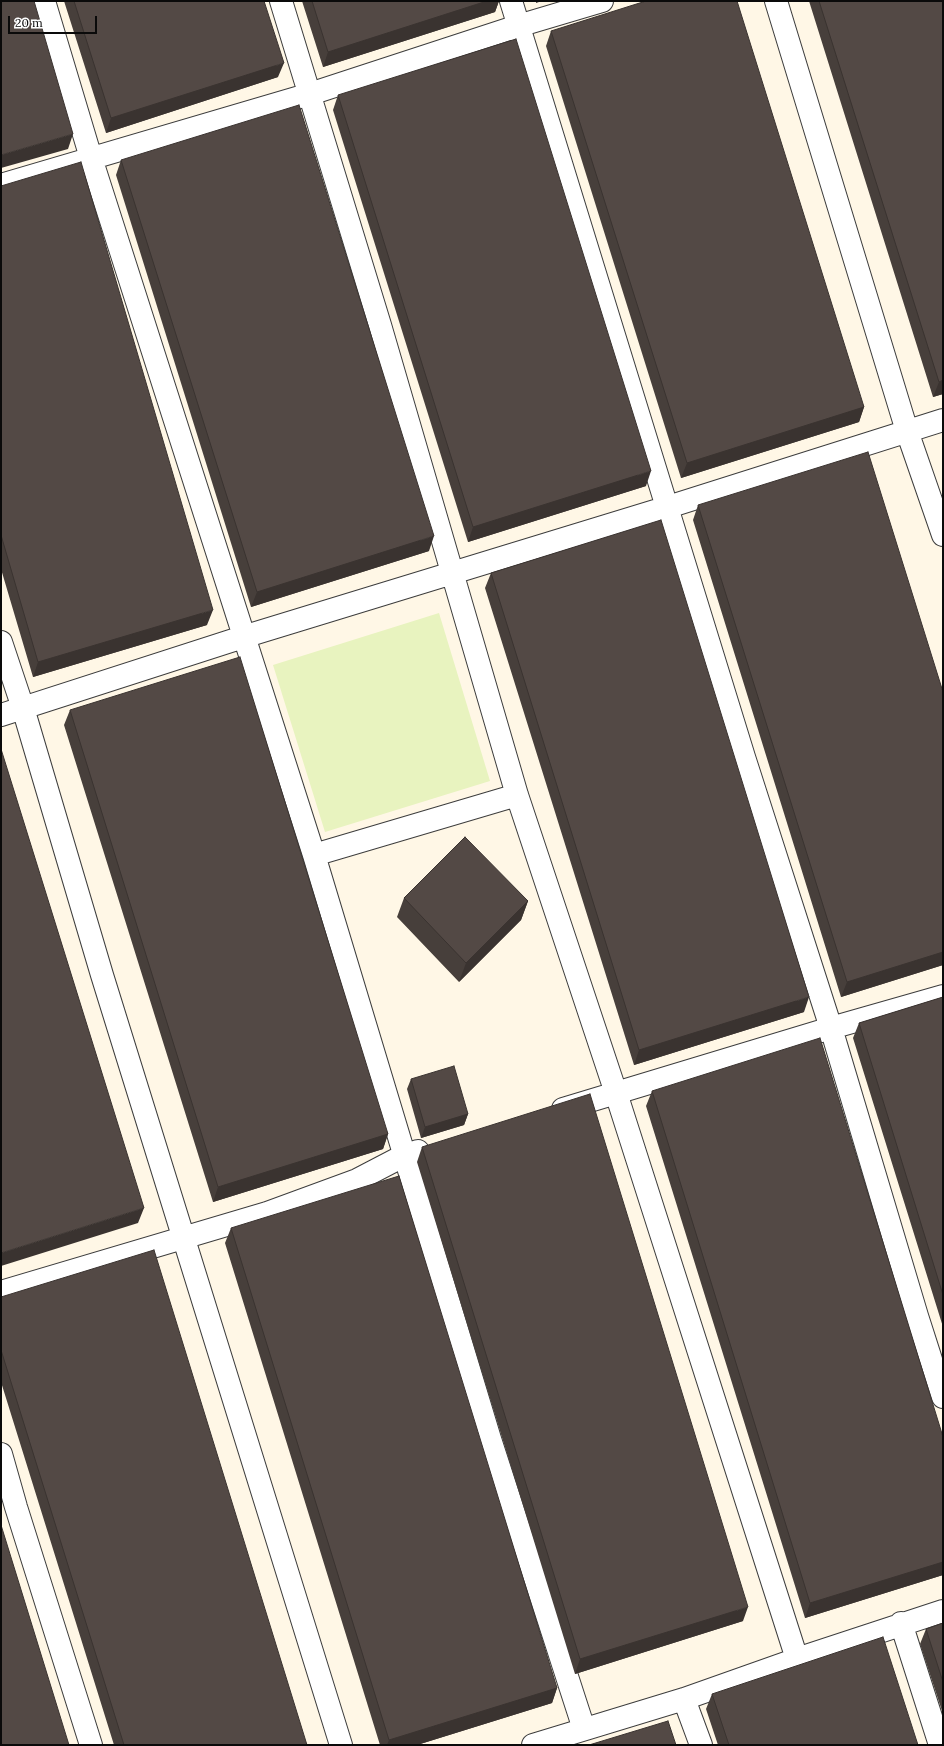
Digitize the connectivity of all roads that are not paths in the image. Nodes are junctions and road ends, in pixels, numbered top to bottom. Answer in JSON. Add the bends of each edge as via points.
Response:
{"nodes":[{"id":1,"x":44,"y":1,"type":"edge"},
{"id":2,"x":281,"y":1,"type":"edge"},
{"id":3,"x":511,"y":1,"type":"edge"},
{"id":4,"x":602,"y":1,"type":"edge"},
{"id":5,"x":776,"y":1,"type":"edge"},
{"id":6,"x":518,"y":26,"type":"junction"},
{"id":7,"x":310,"y":94,"type":"junction"},
{"id":8,"x":91,"y":158,"type":"junction"},
{"id":9,"x":1,"y":185,"type":"edge"},
{"id":10,"x":943,"y":420,"type":"edge"},
{"id":11,"x":907,"y":431,"type":"junction"},
{"id":12,"x":668,"y":507,"type":"junction"},
{"id":13,"x":943,"y":535,"type":"edge"},
{"id":14,"x":453,"y":572,"type":"junction"},
{"id":15,"x":243,"y":637,"type":"junction"},
{"id":16,"x":1,"y":642,"type":"edge"},
{"id":17,"x":23,"y":708,"type":"junction"},
{"id":18,"x":1,"y":715,"type":"edge"},
{"id":19,"x":518,"y":795,"type":"junction"},
{"id":20,"x":314,"y":855,"type":"junction"},
{"id":21,"x":943,"y":996,"type":"edge"},
{"id":22,"x":831,"y":1028,"type":"junction"},
{"id":23,"x":616,"y":1093,"type":"junction"},
{"id":24,"x":541,"y":1115,"type":"edge"},
{"id":25,"x":435,"y":1146,"type":"edge"},
{"id":26,"x":405,"y":1155,"type":"junction"},
{"id":27,"x":184,"y":1237,"type":"junction"},
{"id":28,"x":1,"y":1292,"type":"edge"},
{"id":29,"x":943,"y":1397,"type":"edge"},
{"id":30,"x":1,"y":1454,"type":"edge"},
{"id":31,"x":943,"y":1611,"type":"edge"},
{"id":32,"x":901,"y":1623,"type":"junction"},
{"id":33,"x":797,"y":1659,"type":"junction"},
{"id":34,"x":684,"y":1699,"type":"junction"},
{"id":35,"x":584,"y":1729,"type":"junction"},
{"id":36,"x":91,"y":1745,"type":"edge"},
{"id":37,"x":341,"y":1745,"type":"edge"},
{"id":38,"x":532,"y":1745,"type":"edge"},
{"id":39,"x":701,"y":1745,"type":"edge"},
{"id":40,"x":940,"y":1745,"type":"edge"}],
"edges":[{"from":1,"to":8,"type":"street"},
{"from":2,"to":7,"type":"street"},
{"from":3,"to":6,"type":"street"},
{"from":4,"to":6,"type":"street"},
{"from":5,"to":11,"type":"street"},
{"from":6,"to":7,"type":"street"},
{"from":6,"to":12,"type":"street"},
{"from":7,"to":8,"type":"street"},
{"from":7,"to":14,"type":"street"},
{"from":8,"to":9,"type":"street"},
{"from":8,"to":15,"type":"street"},
{"from":10,"to":11,"type":"street"},
{"from":11,"to":12,"type":"street"},
{"from":11,"to":13,"type":"street"},
{"from":12,"to":14,"type":"street"},
{"from":12,"to":22,"type":"street","via":[[744,757]]},
{"from":14,"to":15,"type":"street"},
{"from":14,"to":19,"type":"street"},
{"from":15,"to":17,"type":"street"},
{"from":15,"to":20,"type":"street"},
{"from":16,"to":17,"type":"street"},
{"from":17,"to":18,"type":"street"},
{"from":17,"to":27,"type":"street","via":[[102,975]]},
{"from":19,"to":20,"type":"street"},
{"from":19,"to":23,"type":"street"},
{"from":20,"to":26,"type":"street"},
{"from":21,"to":22,"type":"street"},
{"from":22,"to":23,"type":"street"},
{"from":22,"to":29,"type":"street"},
{"from":23,"to":24,"type":"street"},
{"from":23,"to":33,"type":"street"},
{"from":25,"to":26,"type":"street"},
{"from":26,"to":27,"type":"street","via":[[349,1182],[267,1213]]},
{"from":26,"to":35,"type":"street","via":[[490,1438]]},
{"from":27,"to":28,"type":"street"},
{"from":27,"to":37,"type":"street"},
{"from":30,"to":36,"type":"street"},
{"from":31,"to":32,"type":"street"},
{"from":32,"to":33,"type":"street"},
{"from":32,"to":40,"type":"street"},
{"from":33,"to":34,"type":"street"},
{"from":34,"to":35,"type":"street"},
{"from":34,"to":39,"type":"street"},
{"from":35,"to":38,"type":"street"}]}
